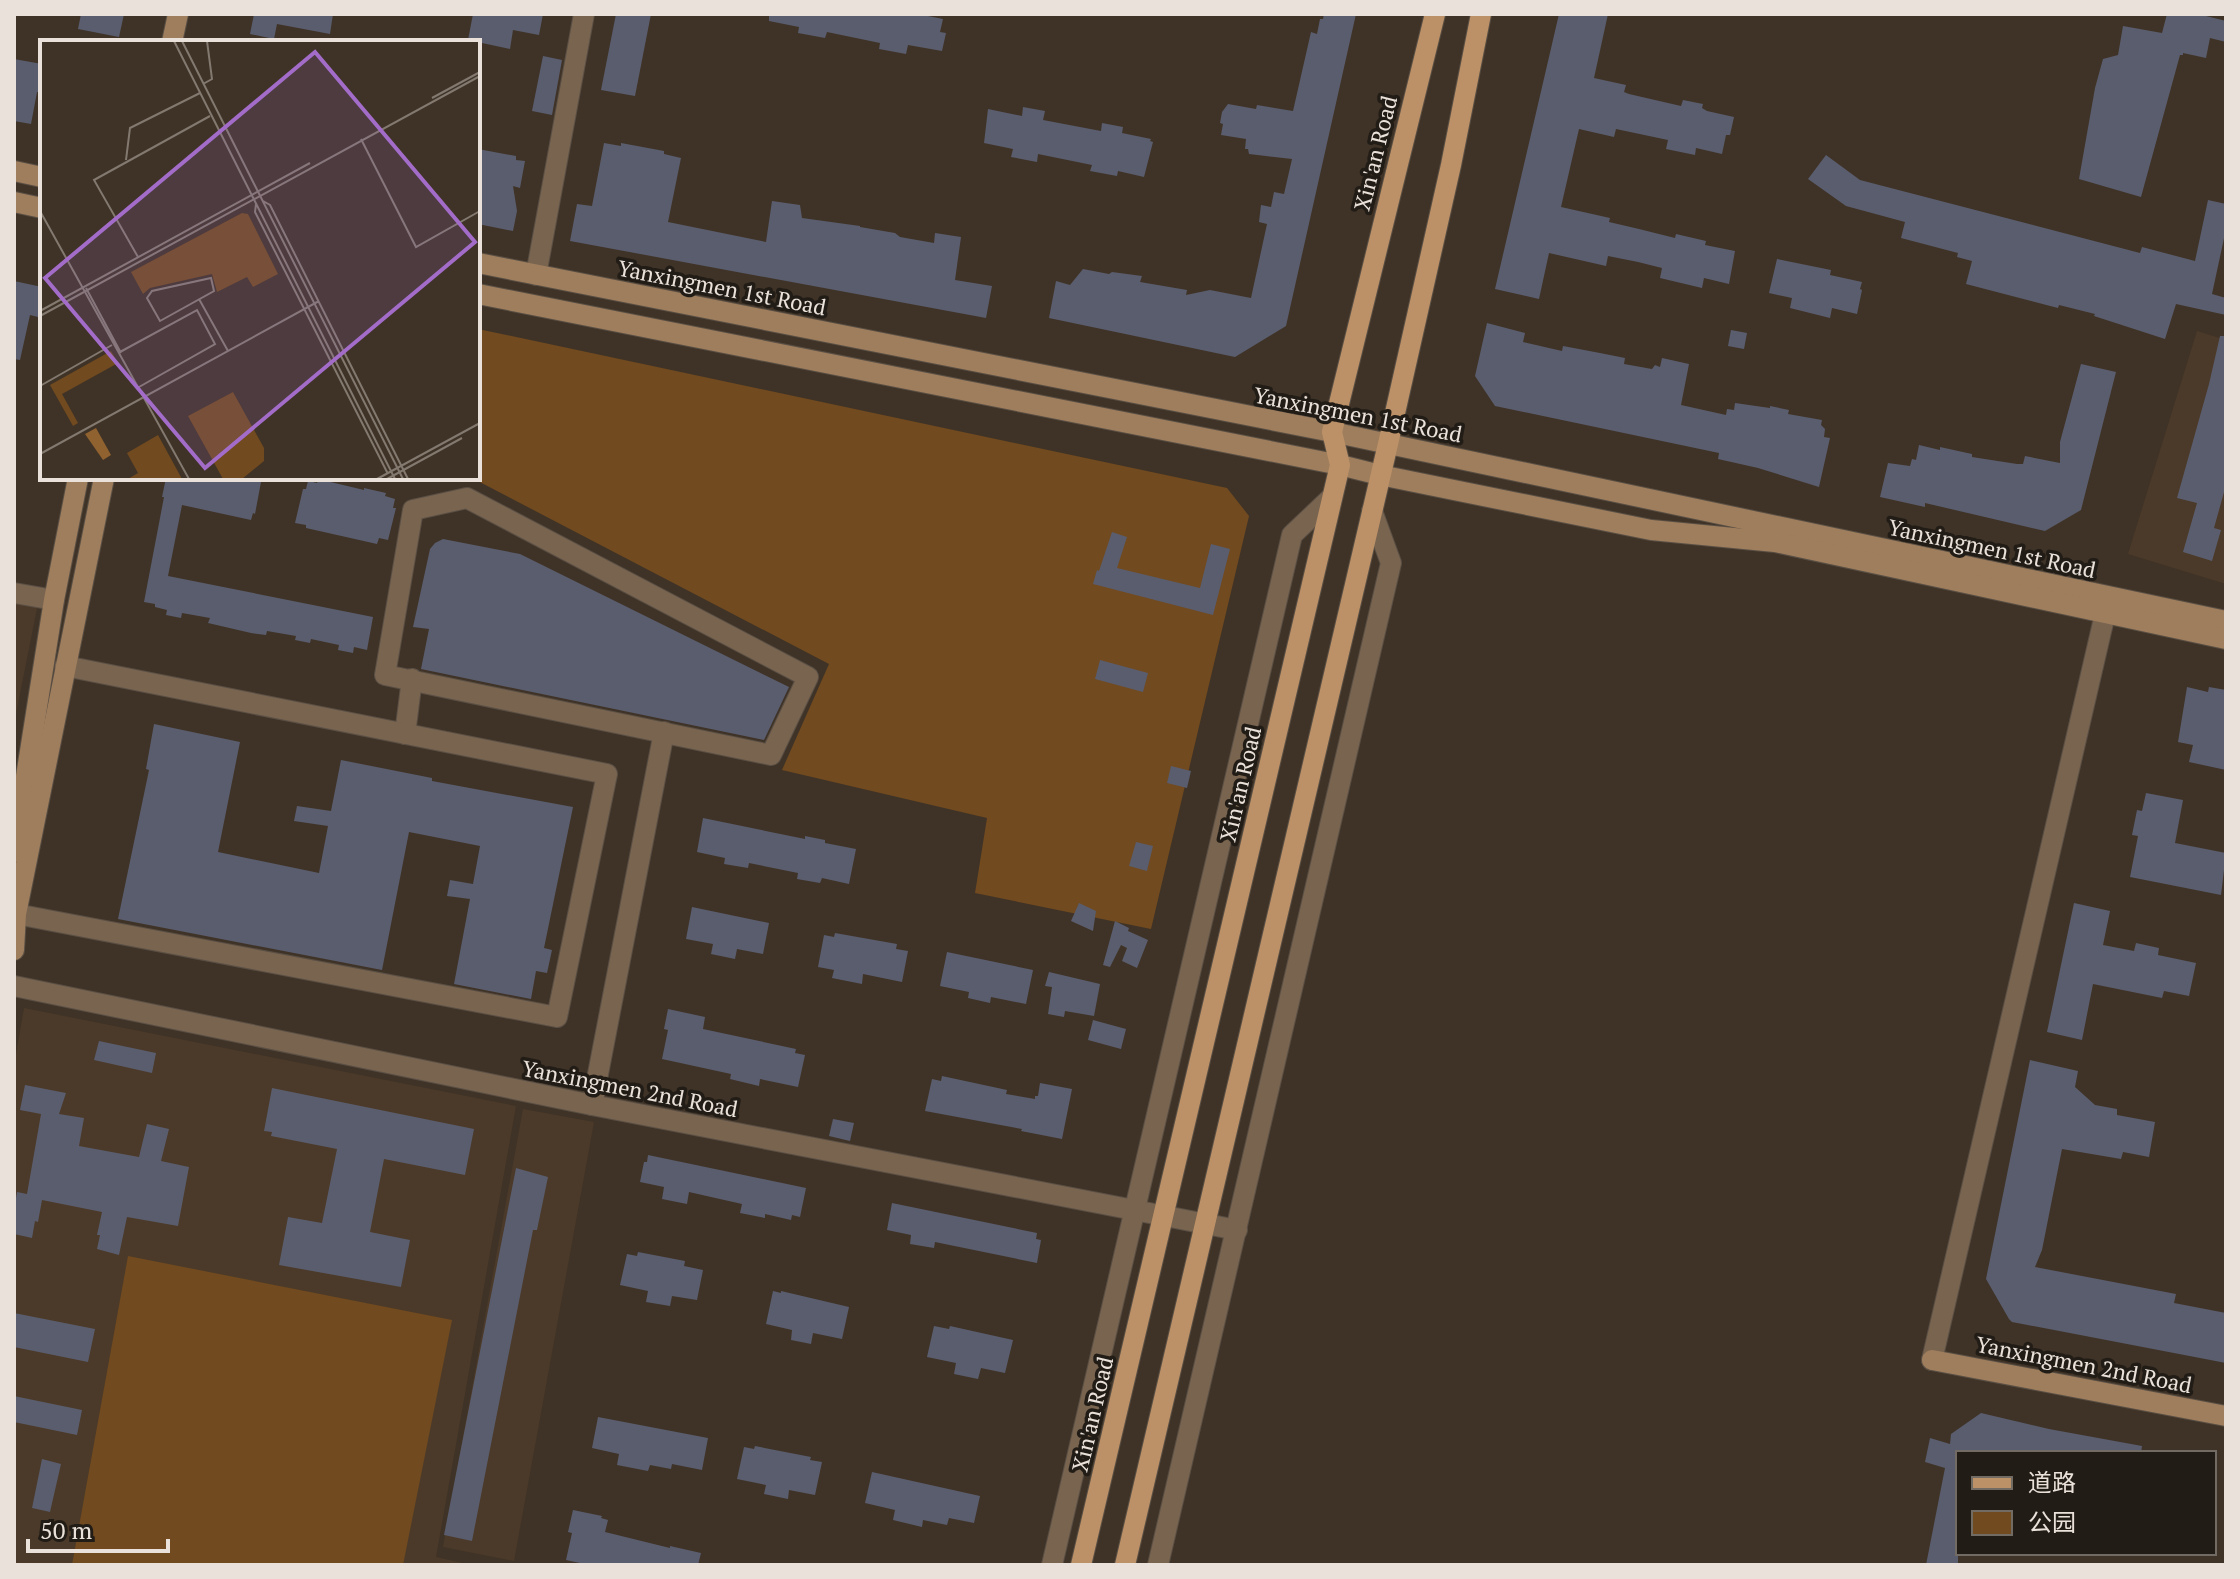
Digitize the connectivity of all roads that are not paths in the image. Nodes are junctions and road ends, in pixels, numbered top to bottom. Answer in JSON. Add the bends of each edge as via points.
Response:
{"nodes":[{"id":1,"x":178,"y":14,"type":"edge"},
{"id":2,"x":584,"y":14,"type":"edge"},
{"id":3,"x":1435,"y":14,"type":"edge"},
{"id":4,"x":1481,"y":14,"type":"edge"},
{"id":5,"x":172,"y":40,"type":"edge"},
{"id":6,"x":14,"y":171,"type":"edge"},
{"id":7,"x":40,"y":177,"type":"edge"},
{"id":8,"x":14,"y":202,"type":"edge"},
{"id":9,"x":40,"y":208,"type":"edge"},
{"id":10,"x":480,"y":263,"type":"edge"},
{"id":11,"x":536,"y":275,"type":"junction"},
{"id":12,"x":480,"y":294,"type":"edge"},
{"id":13,"x":1332,"y":432,"type":"junction"},
{"id":14,"x":1388,"y":444,"type":"junction"},
{"id":15,"x":1340,"y":465,"type":"junction"},
{"id":16,"x":1380,"y":475,"type":"junction"},
{"id":17,"x":78,"y":480,"type":"edge"},
{"id":18,"x":104,"y":480,"type":"edge"},
{"id":19,"x":1332,"y":497,"type":"junction"},
{"id":20,"x":1372,"y":511,"type":"junction"},
{"id":21,"x":14,"y":593,"type":"edge"},
{"id":22,"x":54,"y":600,"type":"junction"},
{"id":23,"x":2107,"y":605,"type":"junction"},
{"id":24,"x":2226,"y":621,"type":"edge"},
{"id":25,"x":2226,"y":639,"type":"edge"},
{"id":26,"x":65,"y":666,"type":"junction"},
{"id":27,"x":412,"y":679,"type":"junction"},
{"id":28,"x":664,"y":732,"type":"junction"},
{"id":29,"x":405,"y":734,"type":"junction"},
{"id":30,"x":14,"y":852,"type":"edge"},
{"id":31,"x":16,"y":914,"type":"edge"},
{"id":32,"x":14,"y":950,"type":"edge"},
{"id":33,"x":14,"y":986,"type":"edge"},
{"id":34,"x":592,"y":1105,"type":"junction"},
{"id":35,"x":1135,"y":1209,"type":"junction"},
{"id":36,"x":1163,"y":1215,"type":"junction"},
{"id":37,"x":1205,"y":1223,"type":"junction"},
{"id":38,"x":1237,"y":1230,"type":"junction"},
{"id":39,"x":2226,"y":1416,"type":"edge"},
{"id":40,"x":1052,"y":1565,"type":"edge"},
{"id":41,"x":1081,"y":1565,"type":"edge"},
{"id":42,"x":1125,"y":1565,"type":"edge"},
{"id":43,"x":1158,"y":1565,"type":"edge"}],
"edges":[{"from":1,"to":5,"type":"street"},
{"from":2,"to":11,"type":"street"},
{"from":3,"to":13,"type":"main road","name":"Xin'an Road"},
{"from":4,"to":14,"type":"main road"},
{"from":6,"to":7,"type":"street"},
{"from":8,"to":9,"type":"street"},
{"from":10,"to":11,"type":"street","name":"Yanxingmen 1st Road"},
{"from":11,"to":13,"type":"street","name":"Yanxingmen 1st Road"},
{"from":12,"to":15,"type":"street","name":"Yanxingmen 1st Road"},
{"from":13,"to":14,"type":"street","name":"Yanxingmen 1st Road"},
{"from":13,"to":15,"type":"main road","name":"Xin'an Road"},
{"from":14,"to":16,"type":"main road"},
{"from":14,"to":23,"type":"street","name":"Yanxingmen 1st Road"},
{"from":15,"to":16,"type":"street","name":"Yanxingmen 1st Road"},
{"from":15,"to":19,"type":"main road","name":"Xin'an Road"},
{"from":16,"to":20,"type":"main road"},
{"from":16,"to":23,"type":"street","name":"Yanxingmen 1st Road","via":[[1651,530],[1775,542]]},
{"from":17,"to":22,"type":"street"},
{"from":18,"to":26,"type":"street"},
{"from":19,"to":35,"type":"street","via":[[1292,535]]},
{"from":19,"to":36,"type":"main road","name":"Xin'an Road"},
{"from":20,"to":37,"type":"main road"},
{"from":20,"to":38,"type":"street","via":[[1391,563]]},
{"from":21,"to":22,"type":"street"},
{"from":22,"to":30,"type":"street"},
{"from":23,"to":24,"type":"street","name":"Yanxingmen 1st Road"},
{"from":23,"to":25,"type":"street","name":"Yanxingmen 1st Road"},
{"from":23,"to":39,"type":"street","name":"Yanxingmen 2nd Road","via":[[1932,1360]]},
{"from":26,"to":29,"type":"street"},
{"from":26,"to":31,"type":"street"},
{"from":27,"to":28,"type":"street"},
{"from":27,"to":28,"type":"street","via":[[385,675],[413,510],[467,498],[808,677],[771,755]]},
{"from":27,"to":29,"type":"street"},
{"from":28,"to":34,"type":"street"},
{"from":29,"to":31,"type":"street","via":[[607,774],[557,1017]]},
{"from":31,"to":32,"type":"street"},
{"from":33,"to":34,"type":"street","name":"Yanxingmen 2nd Road"},
{"from":34,"to":35,"type":"street","name":"Yanxingmen 2nd Road"},
{"from":35,"to":36,"type":"street","name":"Yanxingmen 2nd Road"},
{"from":35,"to":40,"type":"street"},
{"from":36,"to":37,"type":"street","name":"Yanxingmen 2nd Road"},
{"from":36,"to":41,"type":"main road","name":"Xin'an Road"},
{"from":37,"to":38,"type":"street","name":"Yanxingmen 2nd Road"},
{"from":37,"to":42,"type":"main road"},
{"from":38,"to":43,"type":"street"}]}
